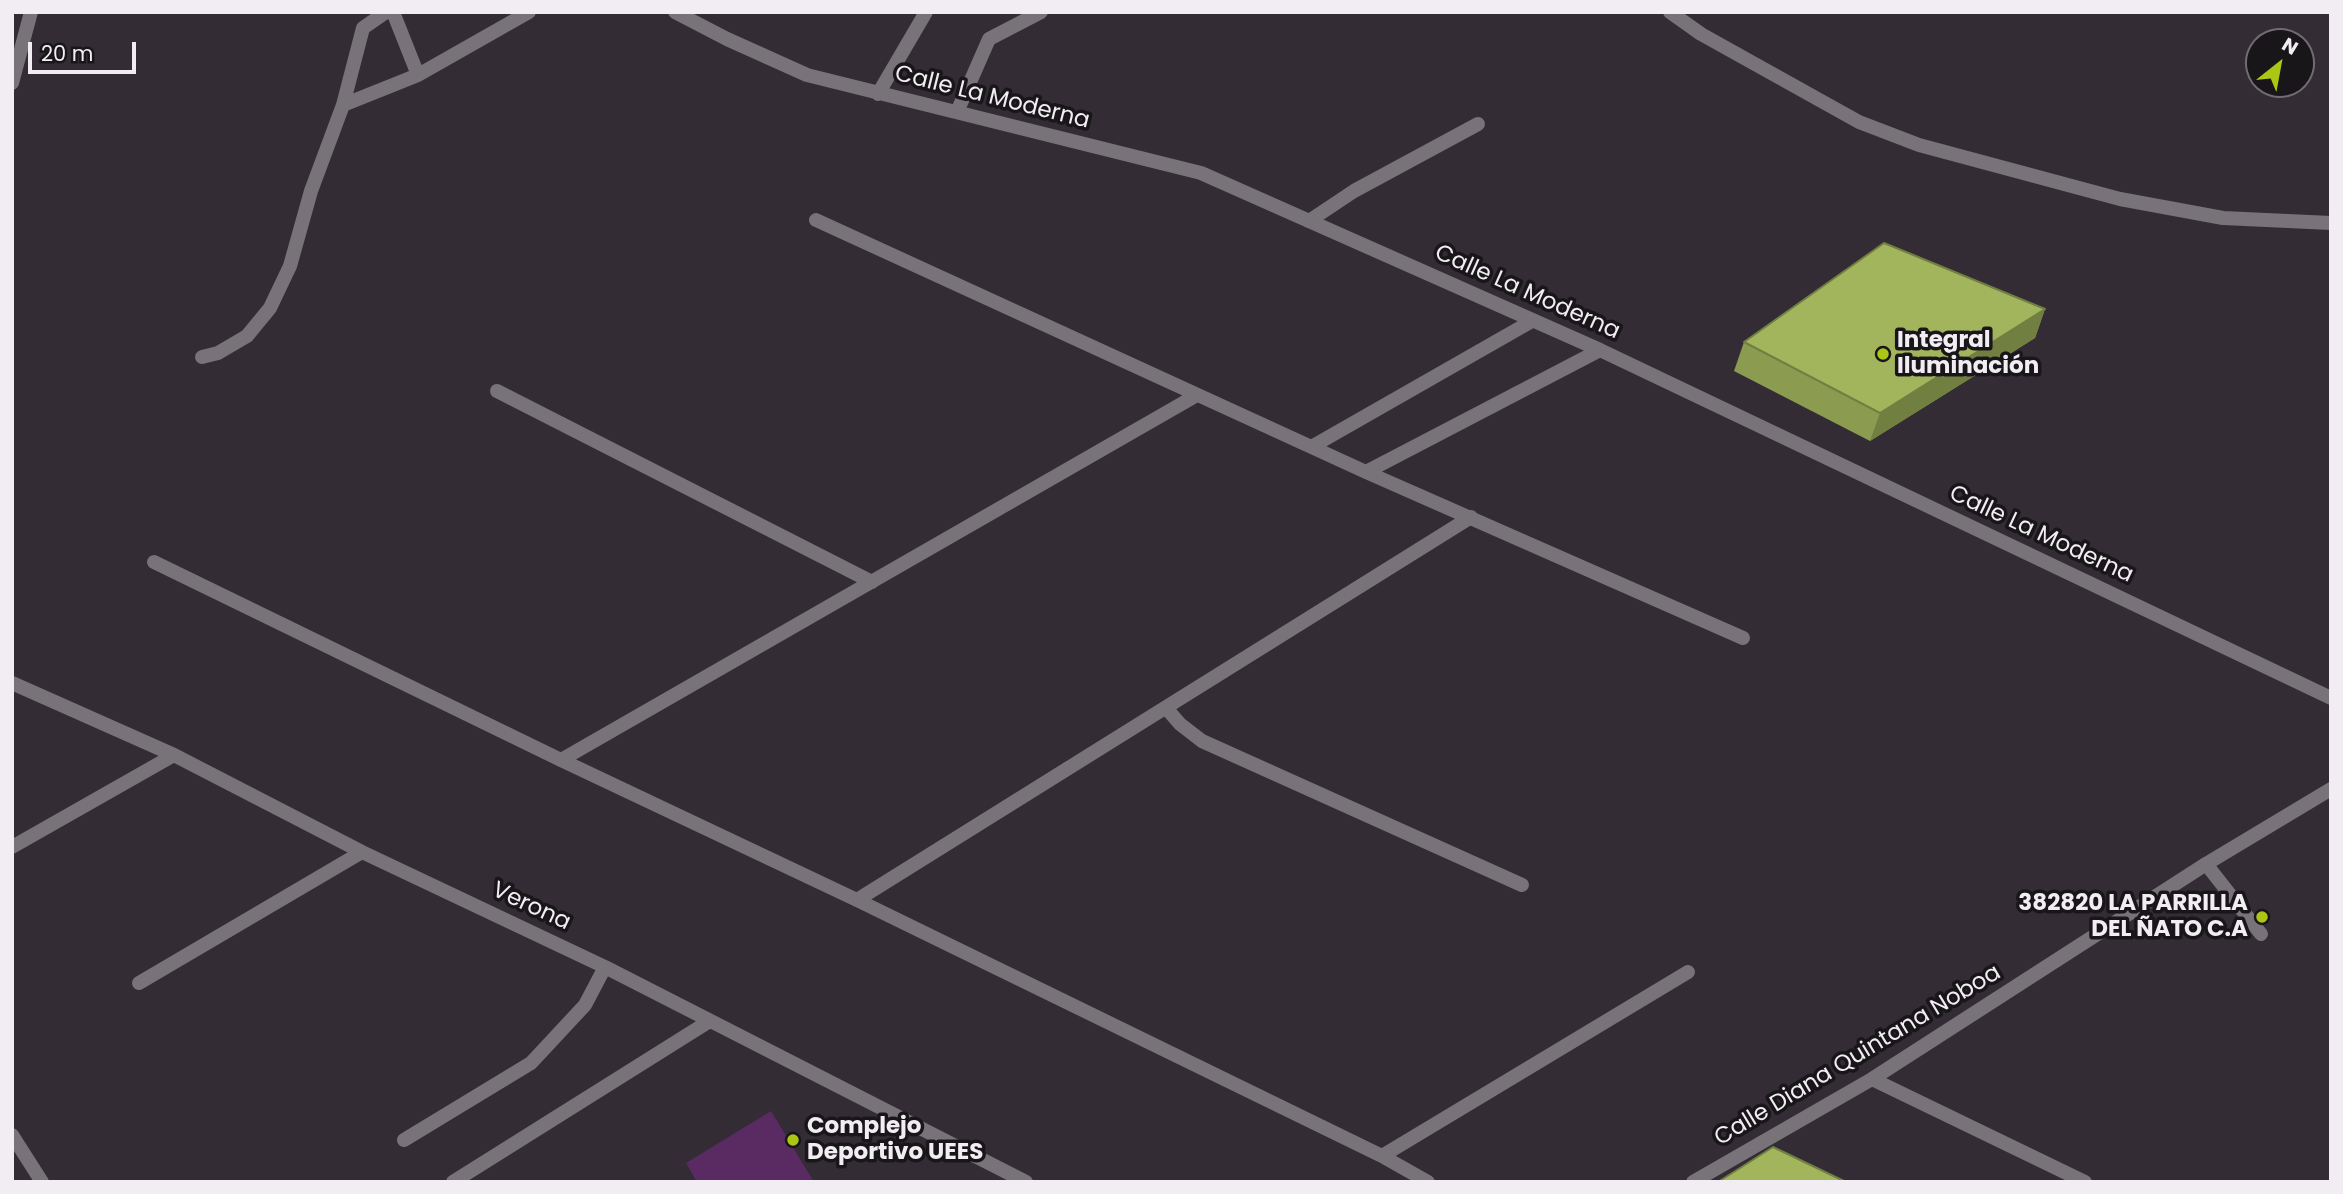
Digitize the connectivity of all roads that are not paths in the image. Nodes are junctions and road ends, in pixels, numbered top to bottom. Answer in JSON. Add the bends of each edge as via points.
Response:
{"nodes":[{"id":1,"x":31,"y":12,"type":"edge"},
{"id":2,"x":363,"y":12,"type":"edge"},
{"id":3,"x":386,"y":12,"type":"edge"},
{"id":4,"x":393,"y":12,"type":"edge"},
{"id":5,"x":529,"y":12,"type":"edge"},
{"id":6,"x":675,"y":12,"type":"edge"},
{"id":7,"x":926,"y":12,"type":"edge"},
{"id":8,"x":1041,"y":12,"type":"edge"},
{"id":9,"x":1670,"y":12,"type":"edge"},
{"id":10,"x":363,"y":28,"type":"junction"},
{"id":11,"x":418,"y":75,"type":"junction"},
{"id":12,"x":12,"y":82,"type":"edge"},
{"id":13,"x":878,"y":94,"type":"junction"},
{"id":14,"x":343,"y":105,"type":"junction"},
{"id":15,"x":957,"y":112,"type":"junction"},
{"id":16,"x":1478,"y":124,"type":"dead end"},
{"id":17,"x":816,"y":219,"type":"dead end"},
{"id":18,"x":1309,"y":221,"type":"junction"},
{"id":19,"x":2331,"y":223,"type":"edge"},
{"id":20,"x":1532,"y":321,"type":"junction"},
{"id":21,"x":1600,"y":350,"type":"junction"},
{"id":22,"x":202,"y":357,"type":"dead end"},
{"id":23,"x":497,"y":391,"type":"dead end"},
{"id":24,"x":1197,"y":395,"type":"junction"},
{"id":25,"x":1313,"y":446,"type":"junction"},
{"id":26,"x":1366,"y":472,"type":"junction"},
{"id":27,"x":1471,"y":517,"type":"junction"},
{"id":28,"x":154,"y":562,"type":"dead end"},
{"id":29,"x":872,"y":582,"type":"junction"},
{"id":30,"x":1743,"y":638,"type":"dead end"},
{"id":31,"x":12,"y":683,"type":"edge"},
{"id":32,"x":2331,"y":698,"type":"edge"},
{"id":33,"x":1167,"y":709,"type":"junction"},
{"id":34,"x":174,"y":755,"type":"junction"},
{"id":35,"x":561,"y":760,"type":"junction"},
{"id":36,"x":2331,"y":789,"type":"edge"},
{"id":37,"x":12,"y":847,"type":"edge"},
{"id":38,"x":362,"y":852,"type":"junction"},
{"id":39,"x":2206,"y":864,"type":"junction"},
{"id":40,"x":1522,"y":885,"type":"dead end"},
{"id":41,"x":857,"y":900,"type":"junction"},
{"id":42,"x":2261,"y":934,"type":"dead end"},
{"id":43,"x":605,"y":967,"type":"junction"},
{"id":44,"x":1688,"y":972,"type":"dead end"},
{"id":45,"x":139,"y":983,"type":"dead end"},
{"id":46,"x":708,"y":1022,"type":"junction"},
{"id":47,"x":1872,"y":1079,"type":"junction"},
{"id":48,"x":12,"y":1135,"type":"edge"},
{"id":49,"x":404,"y":1140,"type":"dead end"},
{"id":50,"x":1382,"y":1156,"type":"junction"},
{"id":51,"x":42,"y":1182,"type":"edge"},
{"id":52,"x":453,"y":1182,"type":"edge"},
{"id":53,"x":1026,"y":1182,"type":"edge"},
{"id":54,"x":1428,"y":1182,"type":"edge"},
{"id":55,"x":1693,"y":1182,"type":"edge"},
{"id":56,"x":2085,"y":1182,"type":"edge"}],
"edges":[{"from":1,"to":12,"type":"street"},
{"from":2,"to":10,"type":"street"},
{"from":3,"to":10,"type":"street"},
{"from":4,"to":11,"type":"street"},
{"from":5,"to":11,"type":"street"},
{"from":6,"to":13,"type":"street","name":"Calle La Moderna","via":[[807,75]]},
{"from":7,"to":13,"type":"street"},
{"from":8,"to":15,"type":"street","via":[[989,39]]},
{"from":9,"to":19,"type":"street","via":[[1859,122],[1920,145],[2120,199],[2223,218]]},
{"from":10,"to":14,"type":"street"},
{"from":11,"to":14,"type":"street"},
{"from":13,"to":15,"type":"street","name":"Calle La Moderna"},
{"from":14,"to":22,"type":"street","via":[[290,265],[270,308],[247,336]]},
{"from":15,"to":18,"type":"street","name":"Calle La Moderna","via":[[1201,173]]},
{"from":16,"to":18,"type":"street","via":[[1354,191]]},
{"from":17,"to":24,"type":"street"},
{"from":18,"to":20,"type":"street","name":"Calle La Moderna"},
{"from":20,"to":21,"type":"street","name":"Calle La Moderna"},
{"from":20,"to":25,"type":"street"},
{"from":21,"to":26,"type":"street"},
{"from":21,"to":32,"type":"street","name":"Calle La Moderna"},
{"from":23,"to":29,"type":"street"},
{"from":24,"to":25,"type":"street"},
{"from":24,"to":29,"type":"street"},
{"from":25,"to":26,"type":"street"},
{"from":26,"to":27,"type":"street"},
{"from":27,"to":30,"type":"street"},
{"from":27,"to":33,"type":"street"},
{"from":28,"to":35,"type":"street"},
{"from":29,"to":35,"type":"street"},
{"from":31,"to":34,"type":"street","name":"Verona"},
{"from":33,"to":40,"type":"street","via":[[1202,741]]},
{"from":33,"to":41,"type":"street"},
{"from":34,"to":37,"type":"street"},
{"from":34,"to":38,"type":"street","name":"Verona"},
{"from":35,"to":41,"type":"street"},
{"from":36,"to":39,"type":"street","name":"Calle Diana Quintana Noboa"},
{"from":38,"to":43,"type":"street","name":"Verona"},
{"from":38,"to":45,"type":"street"},
{"from":39,"to":42,"type":"street"},
{"from":39,"to":47,"type":"street","name":"Calle Diana Quintana Noboa"},
{"from":41,"to":50,"type":"street"},
{"from":43,"to":46,"type":"street","name":"Verona"},
{"from":43,"to":49,"type":"street","via":[[585,1005],[531,1063]]},
{"from":44,"to":50,"type":"street"},
{"from":46,"to":52,"type":"street"},
{"from":46,"to":53,"type":"street","name":"Verona"},
{"from":47,"to":55,"type":"street","name":"Calle Diana Quintana Noboa"},
{"from":47,"to":56,"type":"street"},
{"from":48,"to":51,"type":"street"},
{"from":50,"to":54,"type":"street"}]}
